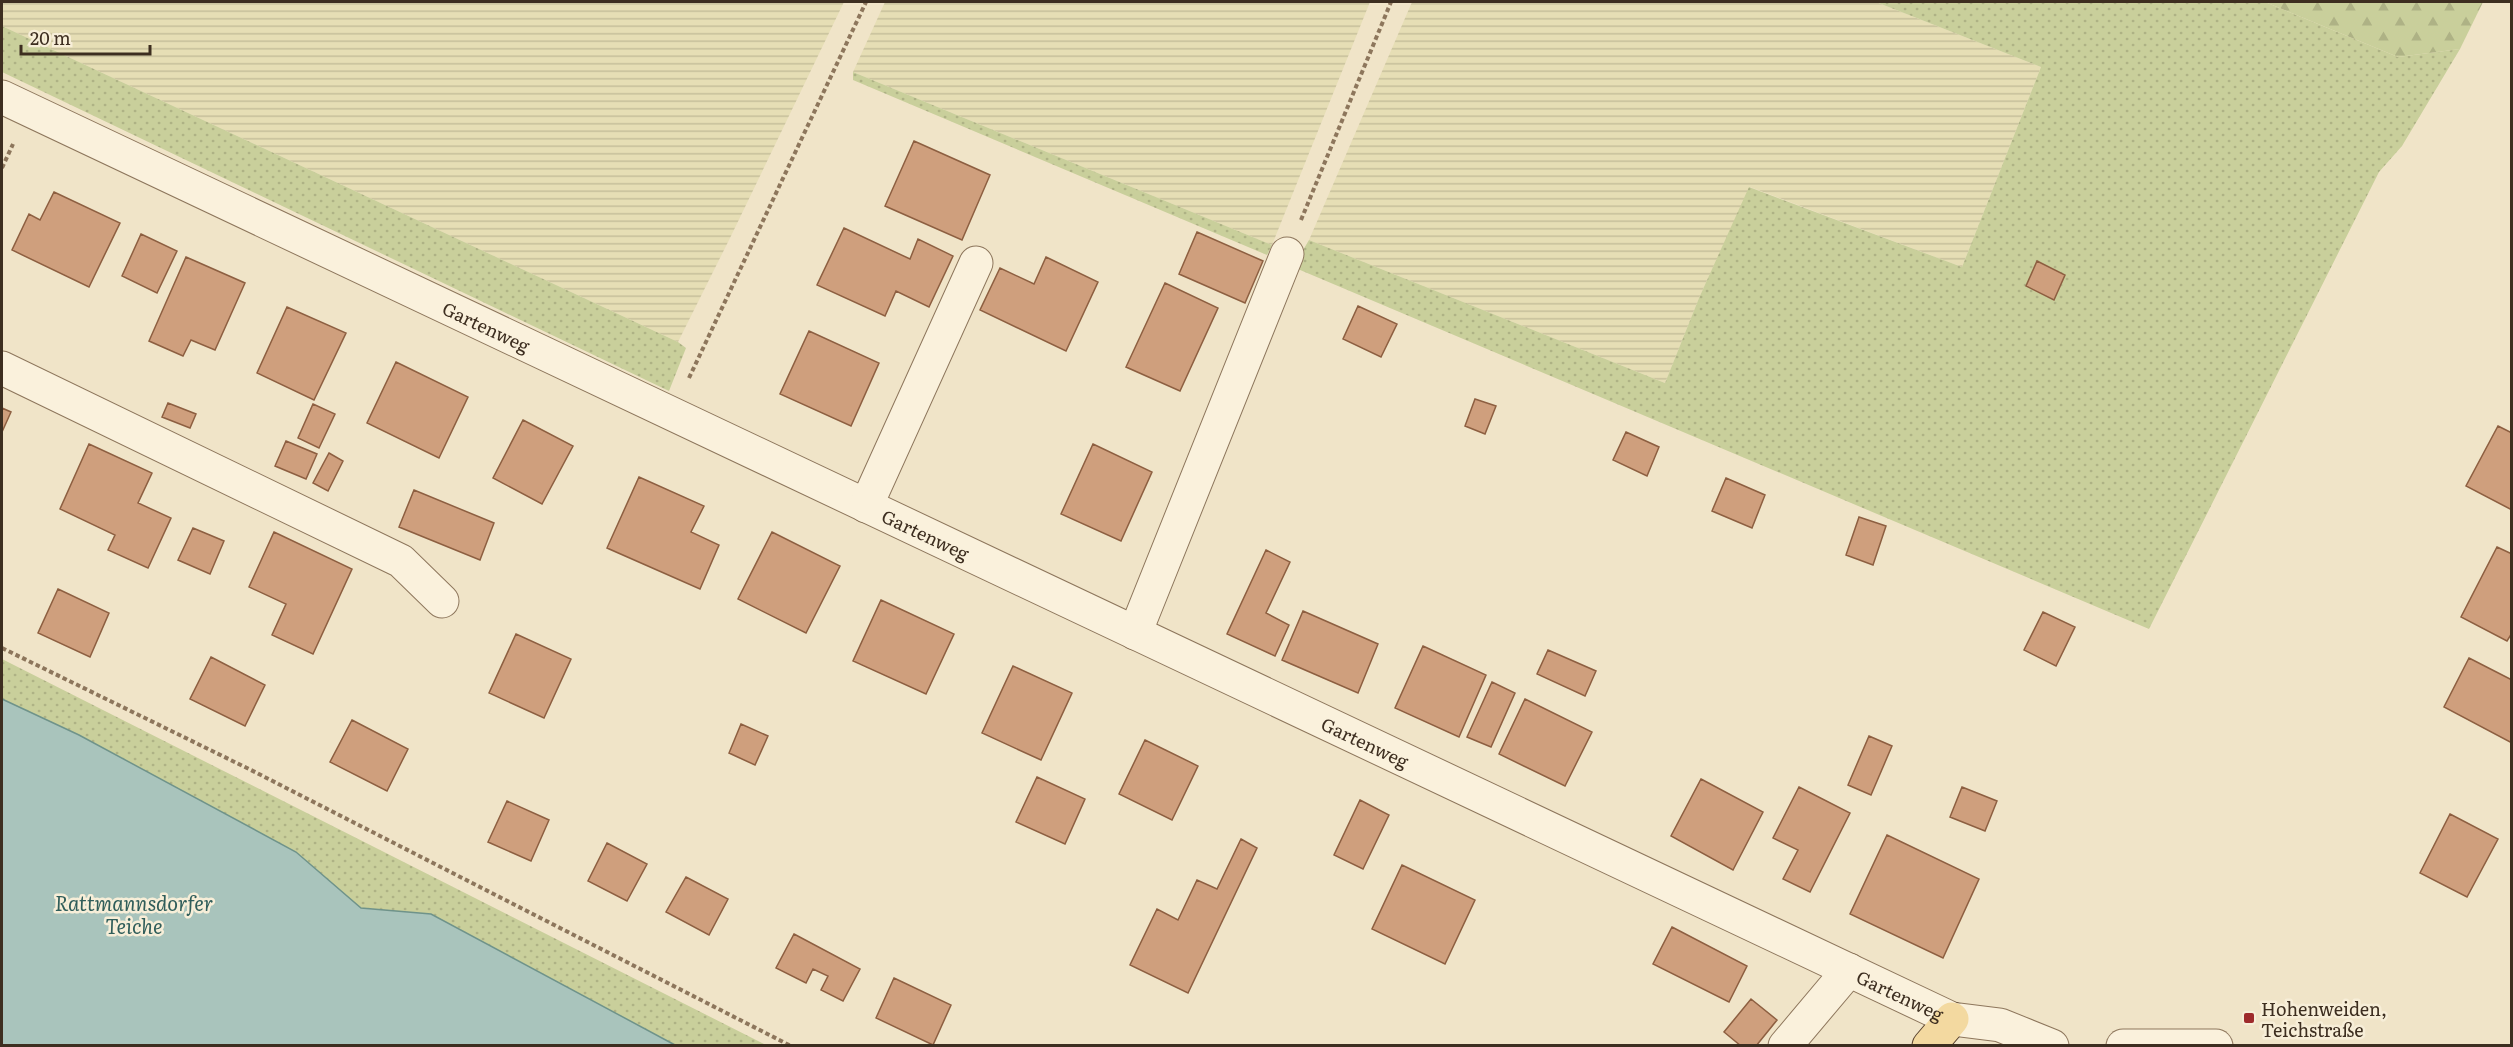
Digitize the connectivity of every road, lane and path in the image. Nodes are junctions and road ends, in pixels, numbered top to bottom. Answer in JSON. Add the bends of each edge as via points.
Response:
{"nodes":[{"id":1,"x":866,"y":2,"type":"edge"},
{"id":2,"x":1391,"y":2,"type":"edge"},
{"id":3,"x":2,"y":97,"type":"edge"},
{"id":4,"x":1287,"y":254,"type":"joint"},
{"id":5,"x":976,"y":262,"type":"dead end"},
{"id":6,"x":2,"y":368,"type":"edge"},
{"id":7,"x":672,"y":414,"type":"junction"},
{"id":8,"x":866,"y":506,"type":"junction"},
{"id":9,"x":442,"y":602,"type":"dead end"},
{"id":10,"x":1135,"y":633,"type":"junction"},
{"id":11,"x":2,"y":648,"type":"edge"},
{"id":12,"x":1849,"y":970,"type":"junction"},
{"id":13,"x":1952,"y":1019,"type":"junction"},
{"id":14,"x":791,"y":1046,"type":"edge"},
{"id":15,"x":1785,"y":1046,"type":"edge"},
{"id":16,"x":1929,"y":1046,"type":"edge"},
{"id":17,"x":2052,"y":1046,"type":"edge"},
{"id":18,"x":2122,"y":1046,"type":"edge"},
{"id":19,"x":2216,"y":1046,"type":"edge"}],
"edges":[{"from":1,"to":7,"type":"path"},
{"from":2,"to":4,"type":"path"},
{"from":3,"to":7,"type":"street","name":"Gartenweg"},
{"from":4,"to":10,"type":"street"},
{"from":5,"to":8,"type":"street"},
{"from":6,"to":9,"type":"street","via":[[400,561]]},
{"from":7,"to":8,"type":"street","name":"Gartenweg"},
{"from":8,"to":10,"type":"street","name":"Gartenweg"},
{"from":10,"to":12,"type":"street","name":"Gartenweg"},
{"from":11,"to":14,"type":"path","via":[[251,770]]},
{"from":12,"to":13,"type":"street","name":"Gartenweg"},
{"from":12,"to":15,"type":"street","name":"Gartenweg"},
{"from":13,"to":16,"type":"main road"},
{"from":13,"to":17,"type":"street","name":"Gartenweg","via":[[2000,1025]]},
{"from":18,"to":19,"type":"street"}]}
